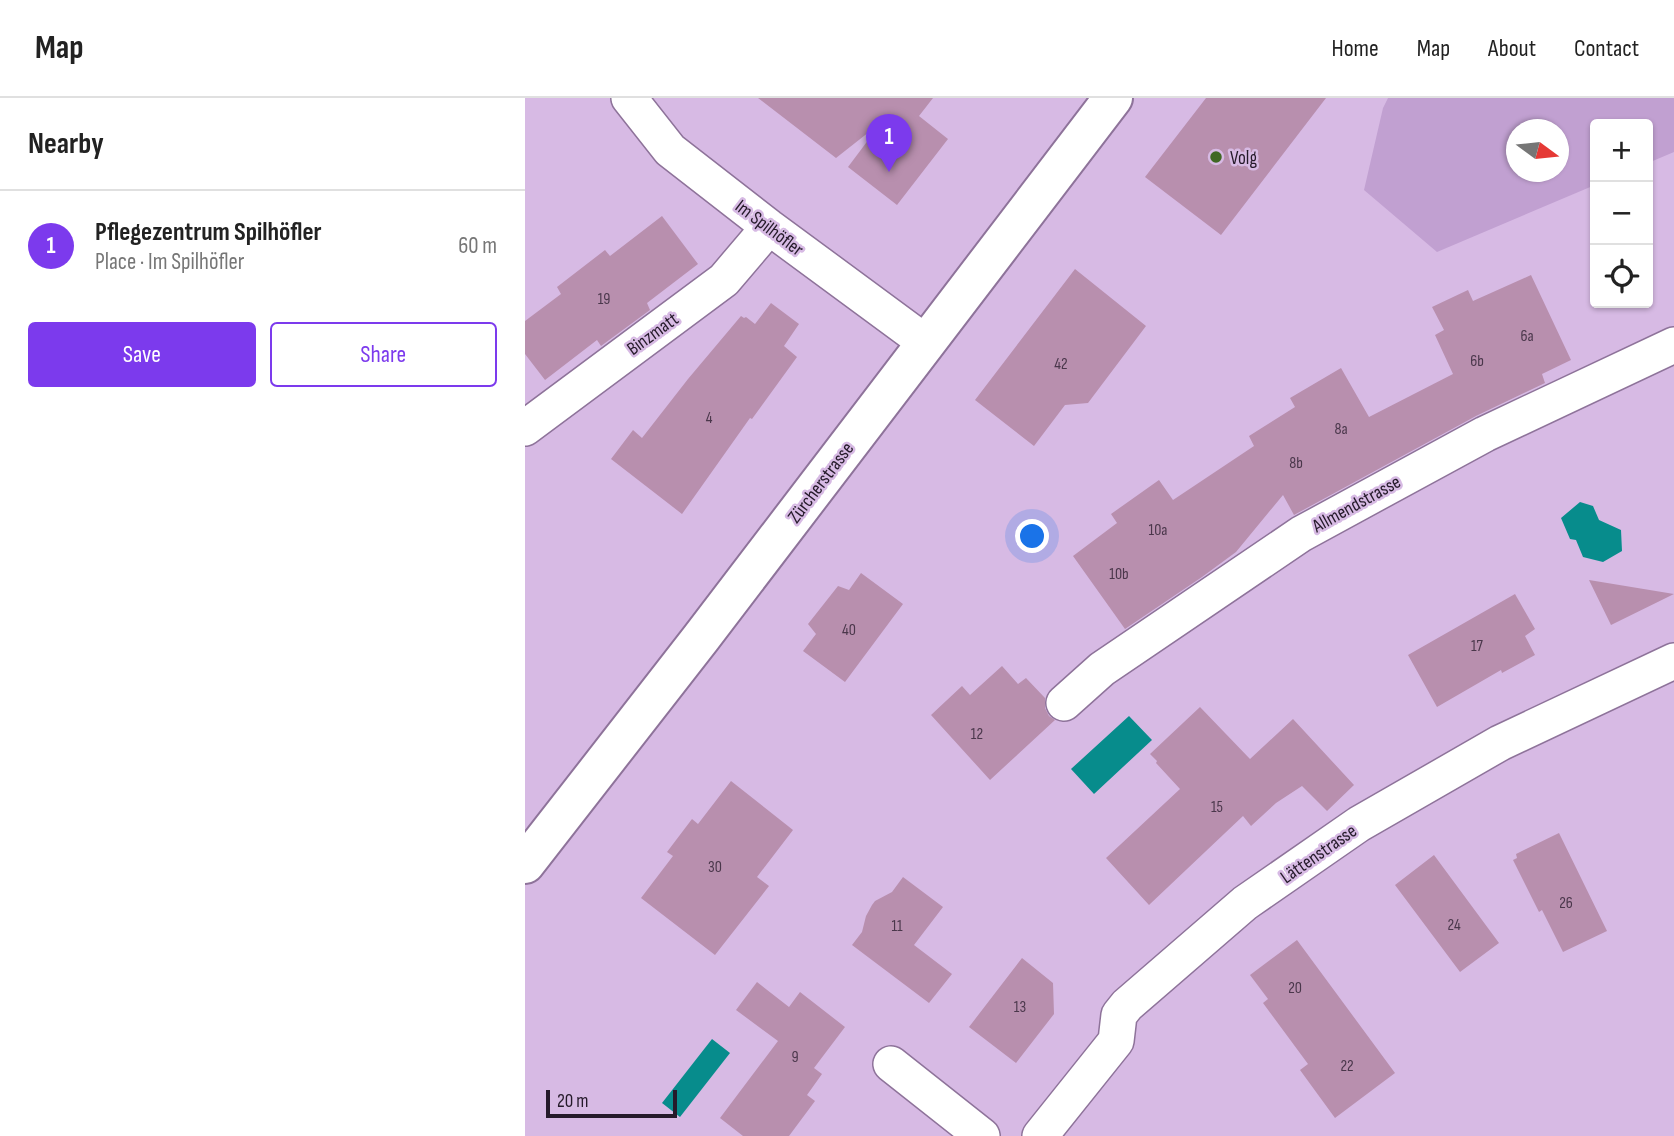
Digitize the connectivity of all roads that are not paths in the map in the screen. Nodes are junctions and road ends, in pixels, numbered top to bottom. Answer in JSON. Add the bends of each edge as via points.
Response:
{"nodes":[{"id":1,"x":629,"y":98,"type":"edge"},
{"id":2,"x":1113,"y":98,"type":"edge"},
{"id":3,"x":769,"y":227,"type":"junction"},
{"id":4,"x":925,"y":342,"type":"junction"},
{"id":5,"x":1674,"y":345,"type":"edge"},
{"id":6,"x":525,"y":428,"type":"edge"},
{"id":7,"x":1674,"y":661,"type":"edge"},
{"id":8,"x":1064,"y":703,"type":"dead end"},
{"id":9,"x":525,"y":864,"type":"edge"},
{"id":10,"x":891,"y":1065,"type":"dead end"},
{"id":11,"x":982,"y":1136,"type":"edge"},
{"id":12,"x":1040,"y":1136,"type":"edge"}],
"edges":[{"from":1,"to":3,"type":"street","name":"Im Spilhöfler","via":[[670,150]]},
{"from":2,"to":4,"type":"street","name":"Zürcherstrasse"},
{"from":3,"to":4,"type":"street","name":"Im Spilhöfler"},
{"from":3,"to":6,"type":"street","name":"Binzmatt","via":[[724,280]]},
{"from":4,"to":9,"type":"street","name":"Zürcherstrasse"},
{"from":5,"to":8,"type":"street","name":"Allmendstrasse","via":[[1485,433],[1301,534],[1102,669]]},
{"from":7,"to":12,"type":"street","name":"Lättenstrasse","via":[[1500,743],[1359,824],[1245,903],[1127,1005],[1119,1015],[1116,1041]]},
{"from":10,"to":11,"type":"street"}]}
